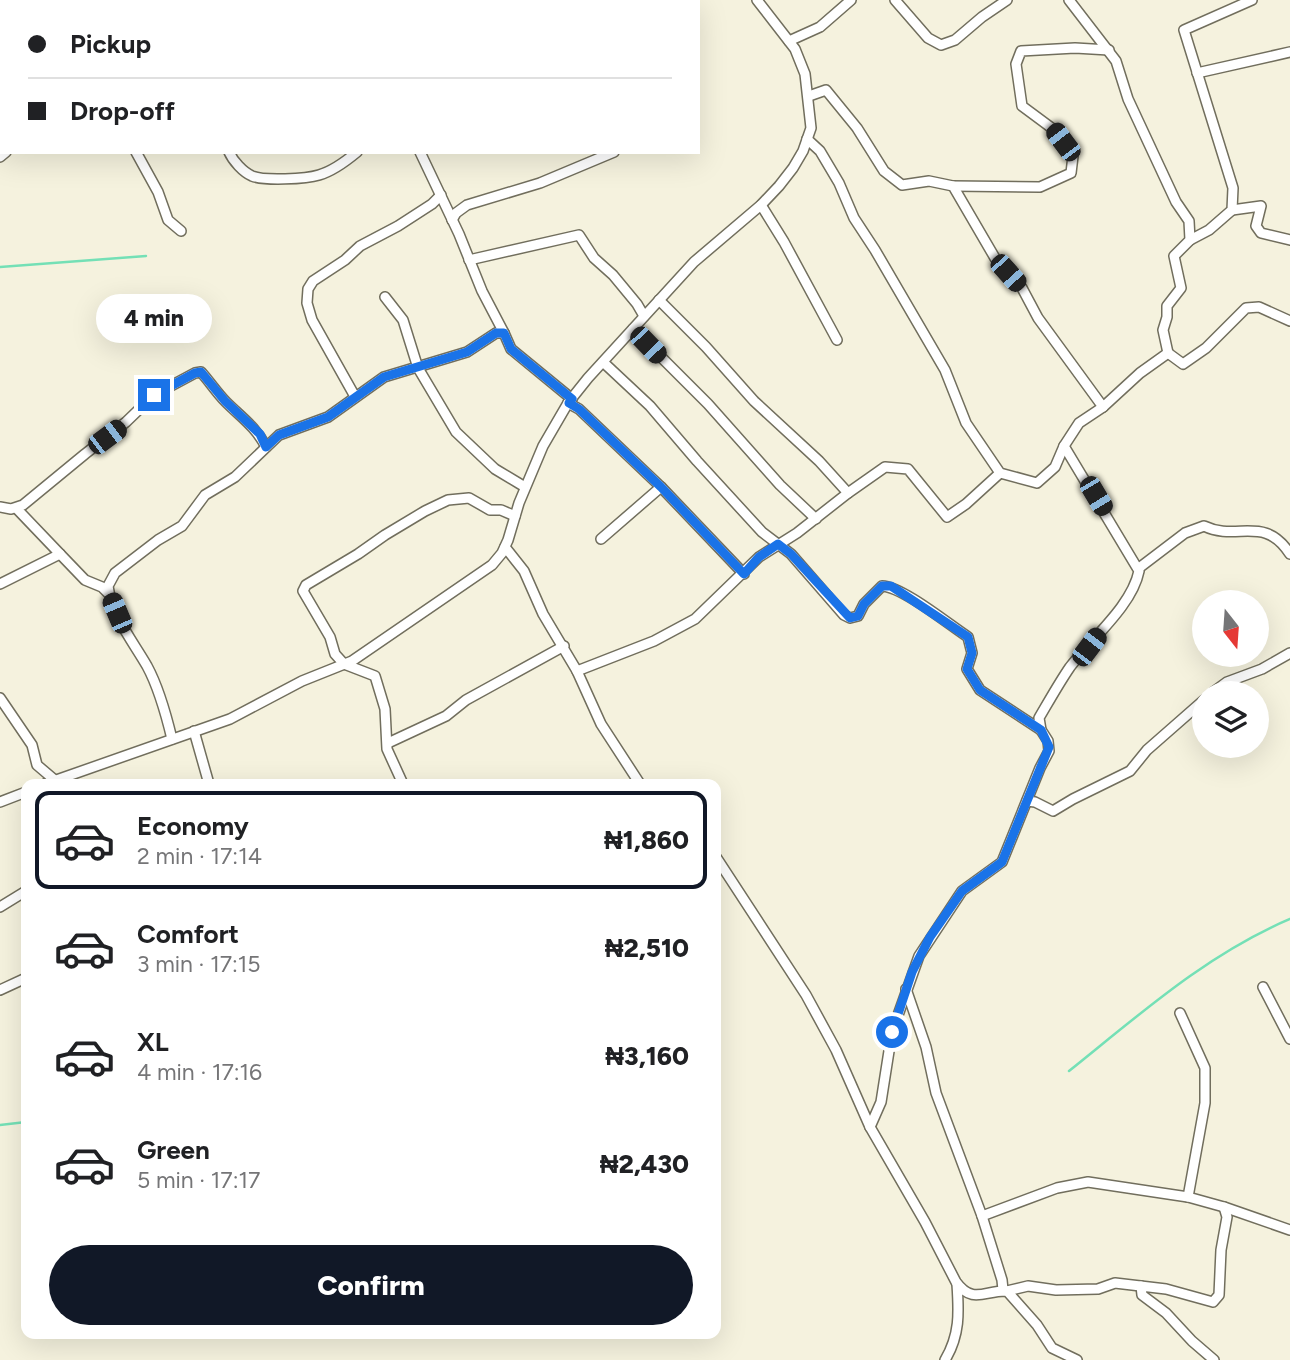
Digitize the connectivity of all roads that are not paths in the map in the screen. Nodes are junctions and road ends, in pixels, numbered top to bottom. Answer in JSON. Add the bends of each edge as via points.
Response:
{"nodes":[{"id":1,"x":757,"y":0,"type":"edge"},
{"id":2,"x":851,"y":0,"type":"edge"},
{"id":3,"x":895,"y":0,"type":"edge"},
{"id":4,"x":1007,"y":0,"type":"edge"},
{"id":5,"x":1069,"y":0,"type":"edge"},
{"id":6,"x":1252,"y":0,"type":"edge"},
{"id":7,"x":789,"y":41,"type":"junction"},
{"id":8,"x":1110,"y":50,"type":"junction"},
{"id":9,"x":1290,"y":52,"type":"edge"},
{"id":10,"x":1198,"y":73,"type":"junction"},
{"id":11,"x":809,"y":96,"type":"junction"},
{"id":12,"x":807,"y":139,"type":"junction"},
{"id":13,"x":137,"y":154,"type":"edge"},
{"id":14,"x":230,"y":154,"type":"edge"},
{"id":15,"x":355,"y":154,"type":"edge"},
{"id":16,"x":421,"y":154,"type":"edge"},
{"id":17,"x":609,"y":154,"type":"edge"},
{"id":18,"x":953,"y":186,"type":"junction"},
{"id":19,"x":441,"y":195,"type":"junction"},
{"id":20,"x":761,"y":205,"type":"junction"},
{"id":21,"x":1232,"y":210,"type":"junction"},
{"id":22,"x":452,"y":220,"type":"junction"},
{"id":23,"x":181,"y":231,"type":"dead end"},
{"id":24,"x":1190,"y":240,"type":"junction"},
{"id":25,"x":1290,"y":240,"type":"edge"},
{"id":26,"x":469,"y":260,"type":"junction"},
{"id":27,"x":385,"y":297,"type":"dead end"},
{"id":28,"x":659,"y":300,"type":"junction"},
{"id":29,"x":644,"y":316,"type":"junction"},
{"id":30,"x":1290,"y":321,"type":"edge"},
{"id":31,"x":633,"y":329,"type":"junction"},
{"id":32,"x":504,"y":333,"type":"junction"},
{"id":33,"x":838,"y":340,"type":"dead end"},
{"id":34,"x":1168,"y":353,"type":"junction"},
{"id":35,"x":603,"y":362,"type":"junction"},
{"id":36,"x":418,"y":368,"type":"junction"},
{"id":37,"x":357,"y":396,"type":"junction"},
{"id":38,"x":570,"y":401,"type":"junction"},
{"id":39,"x":1103,"y":407,"type":"junction"},
{"id":40,"x":1064,"y":446,"type":"junction"},
{"id":41,"x":266,"y":447,"type":"junction"},
{"id":42,"x":1000,"y":473,"type":"junction"},
{"id":43,"x":525,"y":487,"type":"junction"},
{"id":44,"x":661,"y":487,"type":"junction"},
{"id":45,"x":848,"y":493,"type":"junction"},
{"id":46,"x":0,"y":507,"type":"edge"},
{"id":47,"x":16,"y":509,"type":"junction"},
{"id":48,"x":515,"y":516,"type":"junction"},
{"id":49,"x":816,"y":519,"type":"junction"},
{"id":50,"x":601,"y":539,"type":"dead end"},
{"id":51,"x":778,"y":544,"type":"junction"},
{"id":52,"x":505,"y":547,"type":"junction"},
{"id":53,"x":60,"y":554,"type":"junction"},
{"id":54,"x":1290,"y":555,"type":"edge"},
{"id":55,"x":1139,"y":568,"type":"junction"},
{"id":56,"x":744,"y":574,"type":"junction"},
{"id":57,"x":0,"y":584,"type":"edge"},
{"id":58,"x":109,"y":595,"type":"junction"},
{"id":59,"x":564,"y":646,"type":"junction"},
{"id":60,"x":1290,"y":653,"type":"edge"},
{"id":61,"x":344,"y":664,"type":"junction"},
{"id":62,"x":577,"y":671,"type":"junction"},
{"id":63,"x":1230,"y":681,"type":"edge"},
{"id":64,"x":0,"y":698,"type":"edge"},
{"id":65,"x":1192,"y":711,"type":"edge"},
{"id":66,"x":1041,"y":730,"type":"junction"},
{"id":67,"x":194,"y":731,"type":"junction"},
{"id":68,"x":172,"y":739,"type":"junction"},
{"id":69,"x":388,"y":743,"type":"junction"},
{"id":70,"x":53,"y":779,"type":"edge"},
{"id":71,"x":64,"y":779,"type":"edge"},
{"id":72,"x":208,"y":779,"type":"edge"},
{"id":73,"x":400,"y":779,"type":"edge"},
{"id":74,"x":637,"y":779,"type":"edge"},
{"id":75,"x":21,"y":794,"type":"edge"},
{"id":76,"x":1027,"y":801,"type":"junction"},
{"id":77,"x":0,"y":803,"type":"edge"},
{"id":78,"x":721,"y":865,"type":"edge"},
{"id":79,"x":21,"y":894,"type":"edge"},
{"id":80,"x":0,"y":907,"type":"edge"},
{"id":81,"x":21,"y":980,"type":"edge"},
{"id":82,"x":1263,"y":987,"type":"dead end"},
{"id":83,"x":906,"y":988,"type":"junction"},
{"id":84,"x":0,"y":990,"type":"edge"},
{"id":85,"x":1180,"y":1013,"type":"dead end"},
{"id":86,"x":1290,"y":1039,"type":"edge"},
{"id":87,"x":870,"y":1127,"type":"junction"},
{"id":88,"x":1188,"y":1197,"type":"junction"},
{"id":89,"x":1224,"y":1207,"type":"junction"},
{"id":90,"x":982,"y":1216,"type":"junction"},
{"id":91,"x":1290,"y":1230,"type":"edge"},
{"id":92,"x":956,"y":1282,"type":"junction"},
{"id":93,"x":1141,"y":1286,"type":"junction"},
{"id":94,"x":1005,"y":1290,"type":"junction"},
{"id":95,"x":945,"y":1360,"type":"edge"},
{"id":96,"x":1077,"y":1360,"type":"edge"},
{"id":97,"x":1214,"y":1360,"type":"edge"}],
"edges":[{"from":1,"to":7,"type":"street"},
{"from":2,"to":7,"type":"street","via":[[820,26]]},
{"from":3,"to":4,"type":"street","via":[[928,37],[942,44],[955,40]]},
{"from":5,"to":8,"type":"street"},
{"from":6,"to":10,"type":"street","via":[[1184,30]]},
{"from":7,"to":11,"type":"street","via":[[806,74]]},
{"from":8,"to":18,"type":"street","via":[[1021,51],[1016,64],[1022,106],[1053,129],[1073,156],[1071,173],[1040,187]]},
{"from":8,"to":24,"type":"street","via":[[1128,99],[1189,221]]},
{"from":9,"to":10,"type":"street"},
{"from":10,"to":21,"type":"street","via":[[1233,188]]},
{"from":11,"to":12,"type":"street"},
{"from":11,"to":18,"type":"street","via":[[825,90],[884,171],[902,185],[929,181]]},
{"from":12,"to":20,"type":"street","via":[[793,168]]},
{"from":12,"to":42,"type":"street","via":[[839,183],[853,218],[945,370],[966,423]]},
{"from":13,"to":23,"type":"street","via":[[167,220]]},
{"from":14,"to":15,"type":"street","via":[[253,176],[284,178],[317,176]]},
{"from":16,"to":19,"type":"street"},
{"from":17,"to":22,"type":"street","via":[[540,183],[467,205]]},
{"from":18,"to":39,"type":"street","via":[[995,258],[1022,288],[1038,318]]},
{"from":19,"to":22,"type":"street"},
{"from":19,"to":37,"type":"street","via":[[398,226],[359,246],[307,289],[312,320]]},
{"from":20,"to":28,"type":"street","via":[[694,262]]},
{"from":20,"to":33,"type":"street"},
{"from":21,"to":24,"type":"street"},
{"from":21,"to":25,"type":"street","via":[[1261,206],[1256,226],[1261,233]]},
{"from":22,"to":26,"type":"street"},
{"from":24,"to":34,"type":"street","via":[[1174,256],[1181,288],[1167,306],[1163,330]]},
{"from":26,"to":29,"type":"street","via":[[579,235]]},
{"from":26,"to":32,"type":"street"},
{"from":27,"to":36,"type":"street","via":[[403,320]]},
{"from":28,"to":29,"type":"street"},
{"from":28,"to":45,"type":"street"},
{"from":29,"to":31,"type":"street"},
{"from":30,"to":34,"type":"street","via":[[1259,307],[1247,308],[1183,364]]},
{"from":31,"to":35,"type":"street"},
{"from":31,"to":49,"type":"street"},
{"from":32,"to":36,"type":"street","via":[[496,333],[467,352]]},
{"from":32,"to":38,"type":"street","via":[[511,349]]},
{"from":34,"to":39,"type":"street"},
{"from":35,"to":38,"type":"street"},
{"from":35,"to":51,"type":"street"},
{"from":36,"to":37,"type":"street","via":[[384,377]]},
{"from":36,"to":43,"type":"street","via":[[456,432],[495,469]]},
{"from":37,"to":41,"type":"street","via":[[328,417],[279,435]]},
{"from":38,"to":43,"type":"street"},
{"from":38,"to":44,"type":"street"},
{"from":39,"to":40,"type":"street","via":[[1079,423]]},
{"from":40,"to":42,"type":"street","via":[[1055,467],[1037,483]]},
{"from":40,"to":55,"type":"street"},
{"from":41,"to":47,"type":"street","via":[[260,434],[201,372],[195,373],[154,395],[127,422]]},
{"from":41,"to":58,"type":"street","via":[[235,477],[205,495],[182,526],[115,573],[109,580]]},
{"from":42,"to":45,"type":"street","via":[[947,517],[908,469],[885,467]]},
{"from":43,"to":48,"type":"street"},
{"from":44,"to":50,"type":"street"},
{"from":44,"to":56,"type":"street"},
{"from":45,"to":49,"type":"street"},
{"from":46,"to":47,"type":"street"},
{"from":47,"to":53,"type":"street"},
{"from":48,"to":52,"type":"street"},
{"from":48,"to":61,"type":"street","via":[[468,498],[448,500],[306,585],[303,591]]},
{"from":49,"to":51,"type":"street"},
{"from":51,"to":56,"type":"street"},
{"from":51,"to":66,"type":"street","via":[[850,618],[858,616],[882,586],[891,586],[968,637],[972,653],[967,669],[980,690]]},
{"from":52,"to":59,"type":"street","via":[[524,570],[543,614]]},
{"from":52,"to":61,"type":"street","via":[[472,581]]},
{"from":53,"to":57,"type":"street"},
{"from":53,"to":58,"type":"street","via":[[85,580]]},
{"from":54,"to":55,"type":"street","via":[[1271,534],[1215,531],[1204,526],[1185,533]]},
{"from":55,"to":66,"type":"street","via":[[1130,592],[1071,667],[1039,718]]},
{"from":56,"to":62,"type":"street","via":[[695,619],[654,641]]},
{"from":58,"to":68,"type":"street","via":[[148,667]]},
{"from":59,"to":62,"type":"street"},
{"from":59,"to":69,"type":"street","via":[[446,716]]},
{"from":60,"to":63,"type":"street"},
{"from":61,"to":67,"type":"street","via":[[230,719]]},
{"from":61,"to":69,"type":"street","via":[[375,676],[385,709]]},
{"from":62,"to":74,"type":"street","via":[[601,724]]},
{"from":64,"to":70,"type":"street","via":[[32,745],[37,765]]},
{"from":65,"to":76,"type":"street","via":[[1122,776],[1054,811]]},
{"from":66,"to":76,"type":"street","via":[[1049,747]]},
{"from":67,"to":68,"type":"street"},
{"from":67,"to":72,"type":"street"},
{"from":68,"to":71,"type":"street"},
{"from":69,"to":73,"type":"street"},
{"from":75,"to":77,"type":"street"},
{"from":76,"to":83,"type":"street","via":[[1002,862],[962,891],[919,956]]},
{"from":78,"to":87,"type":"street","via":[[806,995]]},
{"from":79,"to":80,"type":"street"},
{"from":81,"to":84,"type":"street"},
{"from":82,"to":86,"type":"street"},
{"from":83,"to":87,"type":"street","via":[[887,1056],[881,1101]]},
{"from":83,"to":90,"type":"street","via":[[936,1093]]},
{"from":85,"to":88,"type":"street","via":[[1205,1068],[1205,1103]]},
{"from":87,"to":92,"type":"street"},
{"from":88,"to":89,"type":"street"},
{"from":88,"to":90,"type":"street","via":[[1088,1182],[1057,1188]]},
{"from":89,"to":91,"type":"street"},
{"from":89,"to":93,"type":"street","via":[[1227,1217],[1219,1295],[1213,1302]]},
{"from":90,"to":94,"type":"street"},
{"from":92,"to":94,"type":"street","via":[[973,1296]]},
{"from":92,"to":95,"type":"street","via":[[958,1328]]},
{"from":93,"to":94,"type":"street","via":[[1115,1283],[1073,1291],[1028,1286]]},
{"from":93,"to":97,"type":"street","via":[[1142,1295]]},
{"from":94,"to":96,"type":"street","via":[[1052,1348]]}]}
